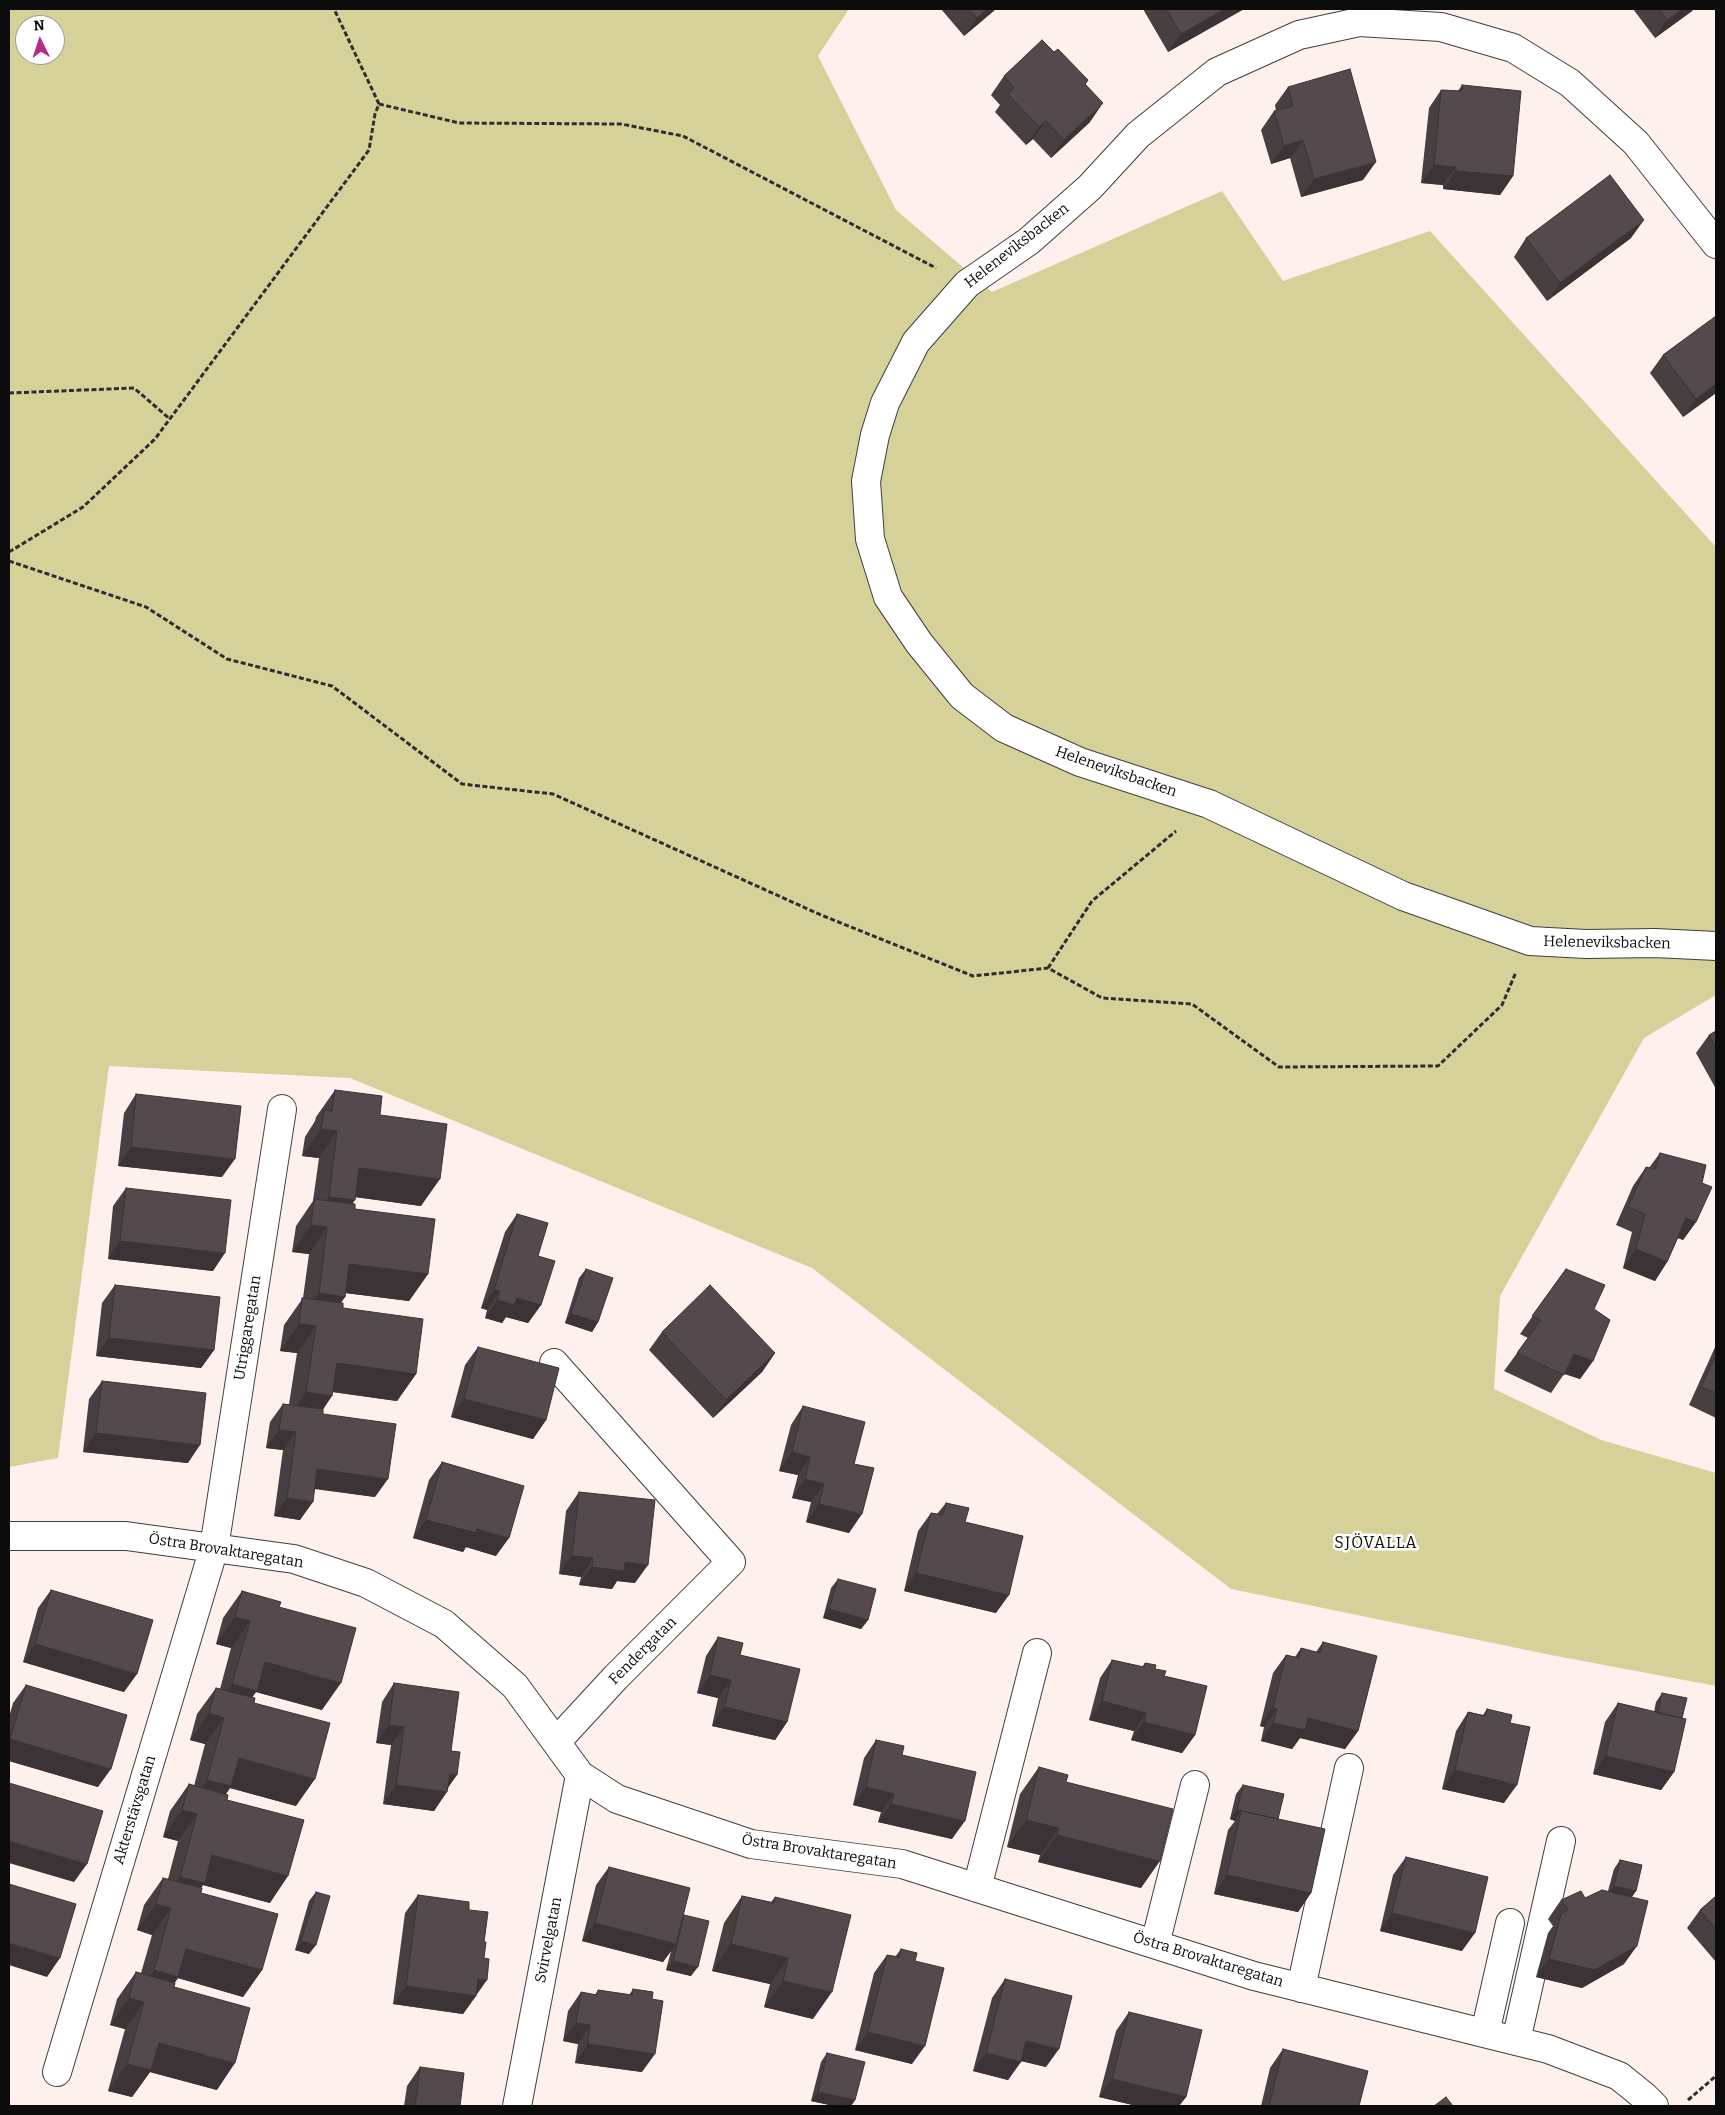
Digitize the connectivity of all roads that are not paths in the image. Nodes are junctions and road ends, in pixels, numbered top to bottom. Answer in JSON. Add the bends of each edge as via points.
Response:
{"nodes":[{"id":1,"x":1716,"y":244,"type":"edge"},
{"id":2,"x":1716,"y":946,"type":"edge"},
{"id":3,"x":282,"y":1109,"type":"dead end"},
{"id":4,"x":554,"y":1363,"type":"dead end"},
{"id":5,"x":9,"y":1536,"type":"edge"},
{"id":6,"x":214,"y":1548,"type":"junction"},
{"id":7,"x":1037,"y":1653,"type":"dead end"},
{"id":8,"x":556,"y":1742,"type":"junction"},
{"id":9,"x":1349,"y":1768,"type":"dead end"},
{"id":10,"x":580,"y":1775,"type":"junction"},
{"id":11,"x":1195,"y":1786,"type":"dead end"},
{"id":12,"x":1561,"y":1841,"type":"dead end"},
{"id":13,"x":977,"y":1888,"type":"junction"},
{"id":14,"x":1510,"y":1923,"type":"dead end"},
{"id":15,"x":1155,"y":1944,"type":"junction"},
{"id":16,"x":1301,"y":1988,"type":"junction"},
{"id":17,"x":1484,"y":2033,"type":"junction"},
{"id":18,"x":1516,"y":2041,"type":"junction"},
{"id":19,"x":57,"y":2072,"type":"dead end"},
{"id":20,"x":525,"y":2105,"type":"edge"},
{"id":21,"x":1654,"y":2106,"type":"edge"}],
"edges":[{"from":1,"to":2,"type":"street","name":"Heleneviksbacken","via":[[1636,143],[1570,83],[1513,48],[1441,27],[1358,22],[1299,35],[1217,72],[1138,136],[1090,187],[1029,241],[967,284],[916,342],[885,403],[866,480],[870,539],[888,596],[919,644],[962,696],[1004,728],[1080,762],[1209,804],[1403,896],[1530,941]]},
{"from":3,"to":6,"type":"street","name":"Utriggaregatan"},
{"from":4,"to":8,"type":"street","name":"Fendergatan","via":[[731,1562]]},
{"from":5,"to":6,"type":"street","name":"Östra Brovaktaregatan","via":[[126,1536]]},
{"from":6,"to":8,"type":"street","name":"Östra Brovaktaregatan","via":[[294,1559],[366,1583],[444,1624],[515,1686]]},
{"from":6,"to":19,"type":"street","name":"Akterstävsgatan"},
{"from":7,"to":13,"type":"street"},
{"from":8,"to":10,"type":"street","name":"Östra Brovaktaregatan"},
{"from":9,"to":16,"type":"street"},
{"from":10,"to":13,"type":"street","name":"Östra Brovaktaregatan","via":[[618,1799],[751,1844],[902,1864]]},
{"from":10,"to":20,"type":"street","name":"Svirvelgatan"},
{"from":11,"to":15,"type":"street"},
{"from":12,"to":18,"type":"street"},
{"from":13,"to":15,"type":"street","name":"Östra Brovaktaregatan"},
{"from":14,"to":17,"type":"street"},
{"from":15,"to":16,"type":"street","name":"Östra Brovaktaregatan"},
{"from":16,"to":17,"type":"street","name":"Östra Brovaktaregatan"},
{"from":17,"to":18,"type":"street","name":"Östra Brovaktaregatan"},
{"from":18,"to":21,"type":"street","name":"Östra Brovaktaregatan","via":[[1548,2049],[1619,2076]]}]}
